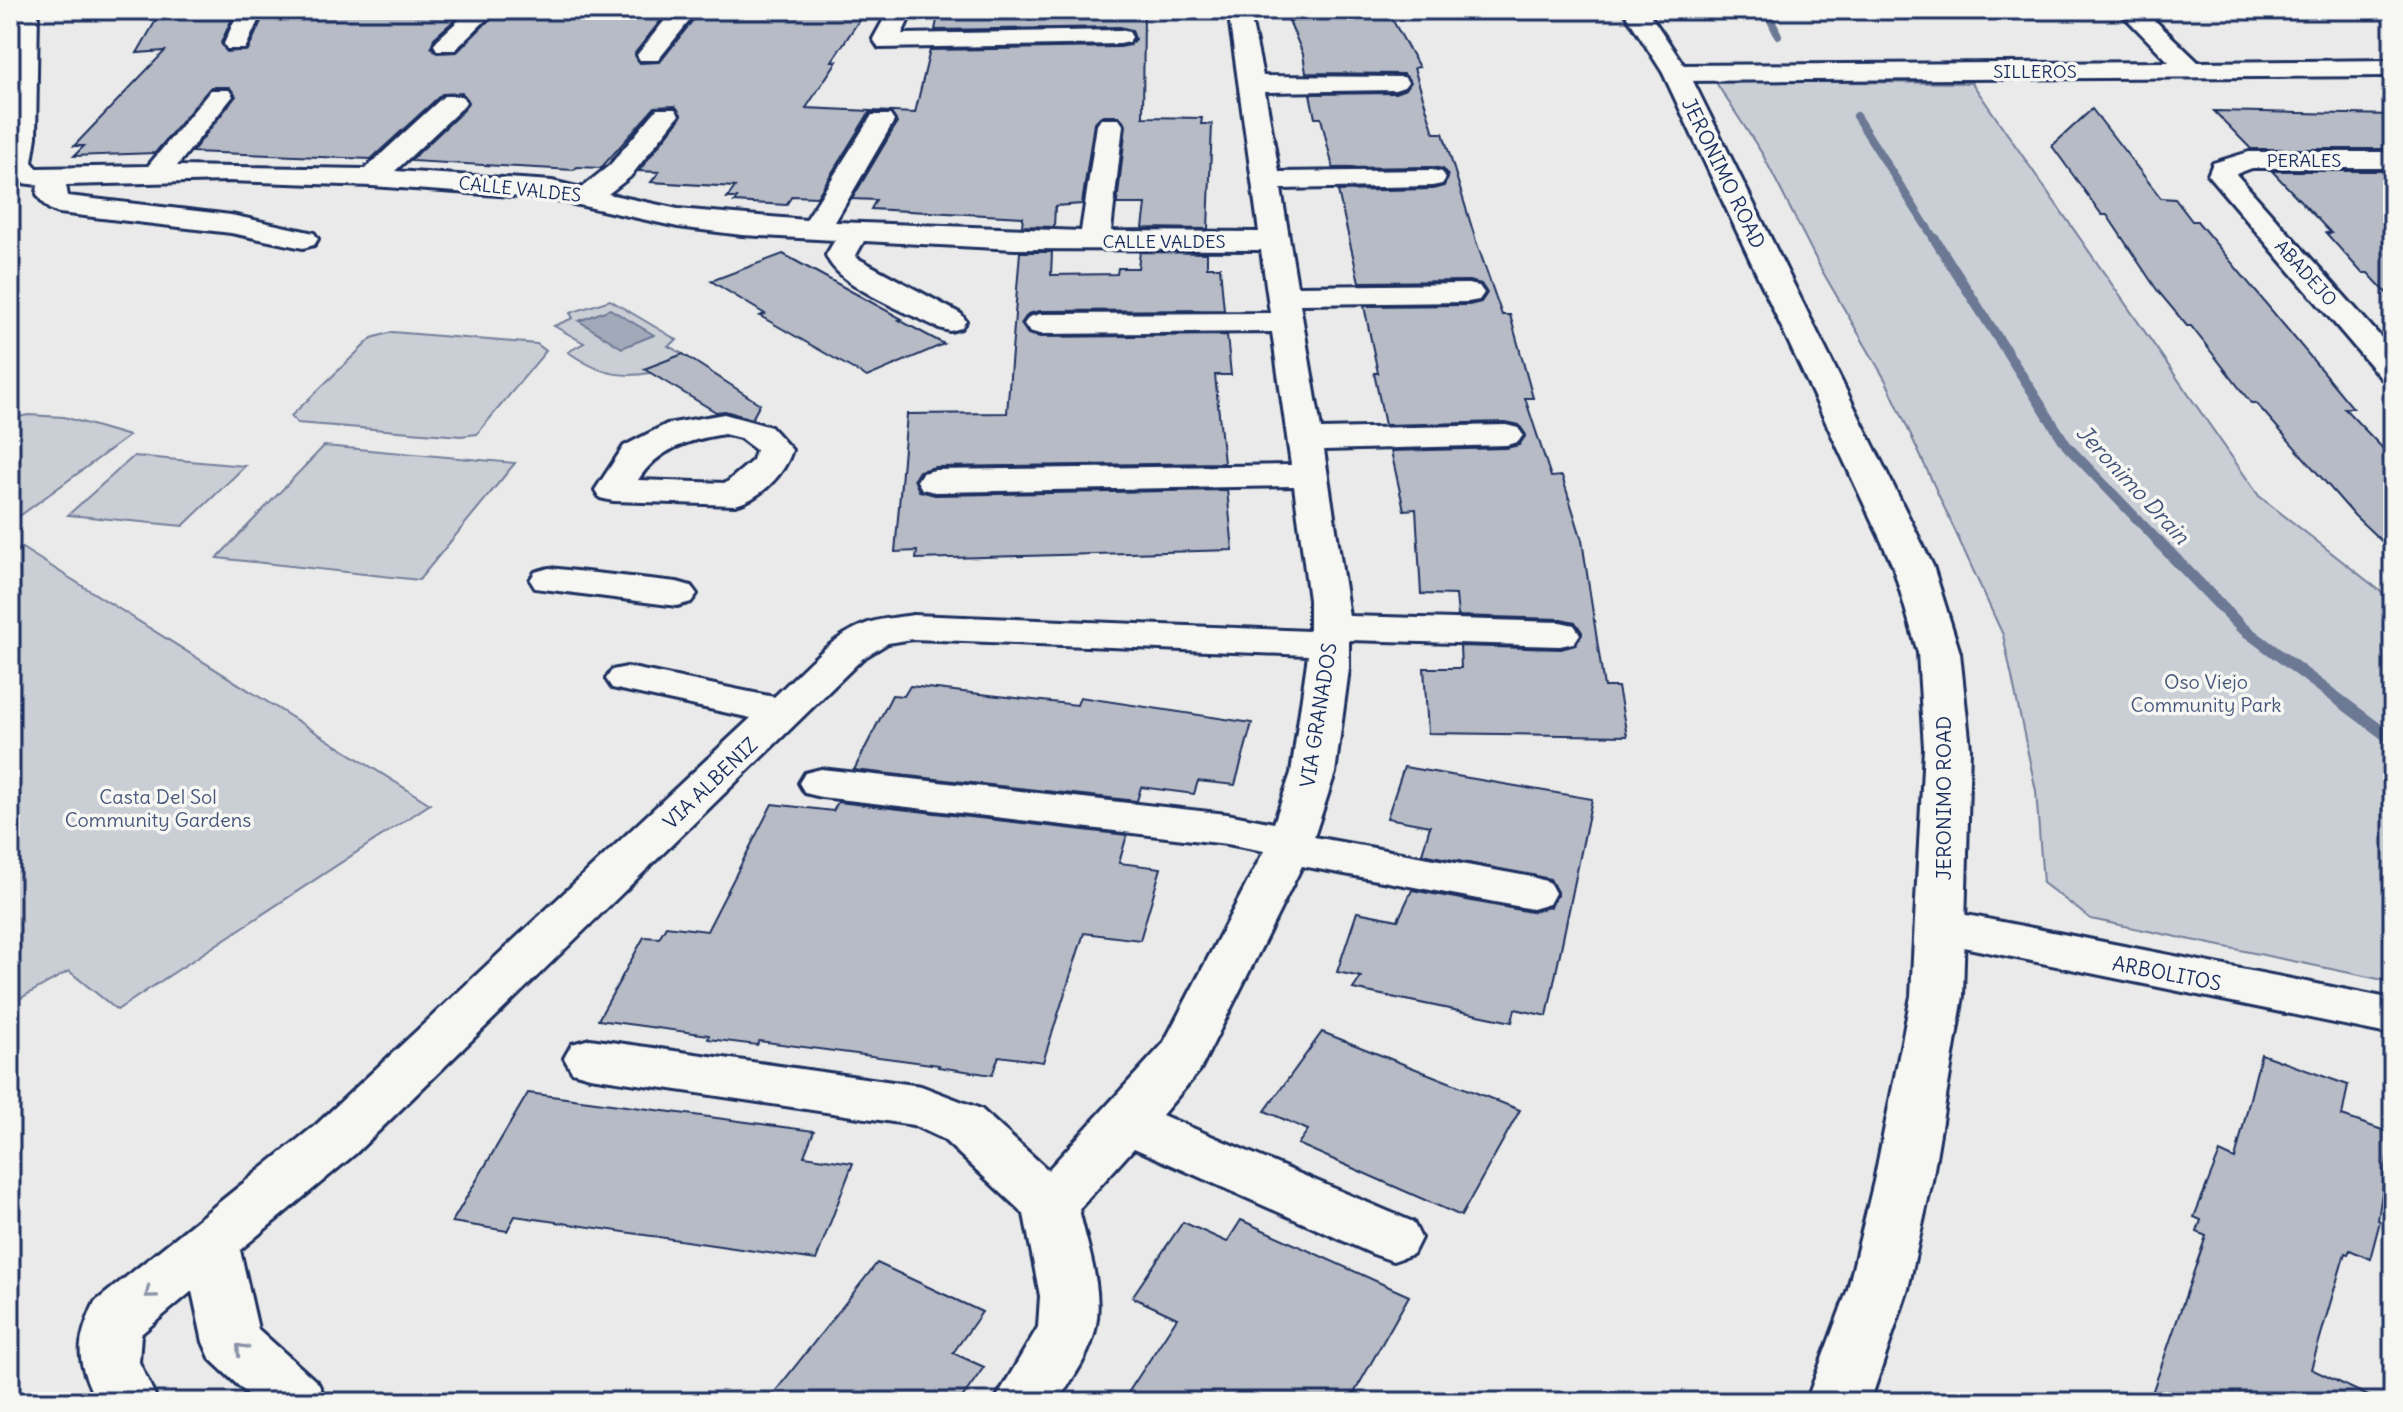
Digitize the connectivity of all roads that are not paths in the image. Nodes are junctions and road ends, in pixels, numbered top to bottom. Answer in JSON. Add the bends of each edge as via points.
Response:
{"nodes":[{"id":1,"x":26,"y":10,"type":"edge"},
{"id":2,"x":251,"y":10,"type":"edge"},
{"id":3,"x":484,"y":10,"type":"edge"},
{"id":4,"x":686,"y":10,"type":"edge"},
{"id":5,"x":901,"y":10,"type":"edge"},
{"id":6,"x":1237,"y":10,"type":"edge"},
{"id":7,"x":1245,"y":10,"type":"edge"},
{"id":8,"x":1635,"y":10,"type":"edge"},
{"id":9,"x":2130,"y":10,"type":"edge"},
{"id":10,"x":1120,"y":37,"type":"dead end"},
{"id":11,"x":236,"y":44,"type":"dead end"},
{"id":12,"x":446,"y":45,"type":"dead end"},
{"id":13,"x":649,"y":55,"type":"dead end"},
{"id":14,"x":2393,"y":68,"type":"edge"},
{"id":15,"x":2191,"y":69,"type":"junction"},
{"id":16,"x":1676,"y":73,"type":"junction"},
{"id":17,"x":1395,"y":82,"type":"dead end"},
{"id":18,"x":1253,"y":84,"type":"junction"},
{"id":19,"x":220,"y":96,"type":"dead end"},
{"id":20,"x":453,"y":102,"type":"dead end"},
{"id":21,"x":16,"y":106,"type":"edge"},
{"id":22,"x":666,"y":115,"type":"dead end"},
{"id":23,"x":881,"y":121,"type":"dead end"},
{"id":24,"x":1110,"y":125,"type":"dead end"},
{"id":25,"x":2393,"y":160,"type":"edge"},
{"id":26,"x":156,"y":174,"type":"junction"},
{"id":27,"x":2222,"y":175,"type":"joint"},
{"id":28,"x":53,"y":178,"type":"junction"},
{"id":29,"x":372,"y":178,"type":"junction"},
{"id":30,"x":1432,"y":178,"type":"dead end"},
{"id":31,"x":1266,"y":181,"type":"junction"},
{"id":32,"x":588,"y":196,"type":"junction"},
{"id":33,"x":815,"y":230,"type":"junction"},
{"id":34,"x":264,"y":231,"type":"junction"},
{"id":35,"x":855,"y":232,"type":"junction"},
{"id":36,"x":303,"y":239,"type":"dead end"},
{"id":37,"x":1095,"y":241,"type":"junction"},
{"id":38,"x":1276,"y":241,"type":"junction"},
{"id":39,"x":221,"y":253,"type":"dead end"},
{"id":40,"x":1468,"y":293,"type":"dead end"},
{"id":41,"x":1287,"y":308,"type":"junction"},
{"id":42,"x":950,"y":321,"type":"dead end"},
{"id":43,"x":1040,"y":324,"type":"dead end"},
{"id":44,"x":2393,"y":371,"type":"edge"},
{"id":45,"x":1506,"y":435,"type":"dead end"},
{"id":46,"x":1309,"y":457,"type":"junction"},
{"id":47,"x":935,"y":481,"type":"dead end"},
{"id":48,"x":549,"y":580,"type":"dead end"},
{"id":49,"x":677,"y":594,"type":"dead end"},
{"id":50,"x":1560,"y":634,"type":"dead end"},
{"id":51,"x":1330,"y":636,"type":"junction"},
{"id":52,"x":627,"y":679,"type":"dead end"},
{"id":53,"x":783,"y":712,"type":"junction"},
{"id":54,"x":821,"y":783,"type":"dead end"},
{"id":55,"x":1290,"y":844,"type":"junction"},
{"id":56,"x":1532,"y":893,"type":"dead end"},
{"id":57,"x":1941,"y":927,"type":"junction"},
{"id":58,"x":2393,"y":1017,"type":"edge"},
{"id":59,"x":590,"y":1058,"type":"dead end"},
{"id":60,"x":1126,"y":1122,"type":"junction"},
{"id":61,"x":1050,"y":1204,"type":"junction"},
{"id":62,"x":1393,"y":1238,"type":"dead end"},
{"id":63,"x":211,"y":1244,"type":"junction"},
{"id":64,"x":128,"y":1402,"type":"edge"},
{"id":65,"x":297,"y":1402,"type":"edge"},
{"id":66,"x":1024,"y":1402,"type":"edge"},
{"id":67,"x":1838,"y":1402,"type":"edge"}],
"edges":[{"from":1,"to":21,"type":"street","name":"CALLE VALDES"},
{"from":2,"to":11,"type":"street"},
{"from":3,"to":12,"type":"street"},
{"from":4,"to":13,"type":"street"},
{"from":5,"to":10,"type":"street","via":[[885,39],[888,43]]},
{"from":6,"to":7,"type":"street"},
{"from":6,"to":18,"type":"street","name":"VIA GRANADOS"},
{"from":8,"to":16,"type":"main road","name":"JERONIMO ROAD"},
{"from":9,"to":15,"type":"street"},
{"from":14,"to":15,"type":"street","name":"SILLEROS"},
{"from":15,"to":16,"type":"street","name":"SILLEROS"},
{"from":16,"to":57,"type":"main road","name":"JERONIMO ROAD","via":[[1913,566],[1939,653],[1947,748]]},
{"from":17,"to":18,"type":"street"},
{"from":18,"to":31,"type":"street","name":"VIA GRANADOS"},
{"from":19,"to":26,"type":"street"},
{"from":20,"to":29,"type":"street"},
{"from":21,"to":28,"type":"street","name":"CALLE VALDES","via":[[20,171]]},
{"from":22,"to":32,"type":"street","via":[[620,171]]},
{"from":23,"to":33,"type":"street"},
{"from":24,"to":37,"type":"street"},
{"from":25,"to":27,"type":"street","name":"PERALES","via":[[2249,160],[2223,169]]},
{"from":26,"to":28,"type":"street","name":"CALLE VALDES"},
{"from":26,"to":29,"type":"street","name":"CALLE VALDES"},
{"from":27,"to":44,"type":"street","name":"ABADEJO"},
{"from":28,"to":34,"type":"street","via":[[51,194],[59,204]]},
{"from":29,"to":32,"type":"street","name":"CALLE VALDES"},
{"from":30,"to":31,"type":"street"},
{"from":31,"to":38,"type":"street","name":"VIA GRANADOS"},
{"from":32,"to":33,"type":"street","name":"CALLE VALDES","via":[[678,218]]},
{"from":33,"to":35,"type":"street","name":"CALLE VALDES"},
{"from":34,"to":36,"type":"street"},
{"from":34,"to":39,"type":"street"},
{"from":35,"to":37,"type":"street","name":"CALLE VALDES"},
{"from":35,"to":42,"type":"street","via":[[841,255],[844,263]]},
{"from":37,"to":38,"type":"street","name":"CALLE VALDES"},
{"from":38,"to":41,"type":"street","name":"VIA GRANADOS"},
{"from":40,"to":41,"type":"street"},
{"from":41,"to":43,"type":"street"},
{"from":41,"to":46,"type":"street","name":"VIA GRANADOS"},
{"from":45,"to":46,"type":"street"},
{"from":46,"to":47,"type":"street"},
{"from":46,"to":51,"type":"street","name":"VIA GRANADOS"},
{"from":48,"to":49,"type":"street"},
{"from":50,"to":51,"type":"street","name":"VIA ALBENIZ"},
{"from":51,"to":53,"type":"street","name":"VIA ALBENIZ","via":[[913,627],[877,633],[848,650]]},
{"from":51,"to":55,"type":"street","name":"VIA GRANADOS","via":[[1313,773]]},
{"from":52,"to":53,"type":"street"},
{"from":53,"to":63,"type":"street","name":"VIA ALBENIZ","via":[[347,1129]]},
{"from":54,"to":55,"type":"street","via":[[1227,829]]},
{"from":55,"to":56,"type":"street"},
{"from":55,"to":60,"type":"street","name":"VIA GRANADOS","via":[[1182,1056]]},
{"from":57,"to":58,"type":"street","name":"ARBOLITOS"},
{"from":57,"to":67,"type":"main road","name":"JERONIMO ROAD","via":[[1937,996],[1903,1181],[1878,1289]]},
{"from":59,"to":61,"type":"street","via":[[921,1106],[962,1124]]},
{"from":60,"to":61,"type":"street","name":"VIA GRANADOS"},
{"from":60,"to":62,"type":"street"},
{"from":61,"to":66,"type":"street","via":[[1069,1296],[1067,1327]]},
{"from":63,"to":64,"type":"street","name":"VIA ALBENIZ","one_way":true,"via":[[116,1320],[107,1344],[111,1371]]},
{"from":65,"to":63,"type":"street","one_way":true,"via":[[232,1342]]}]}
